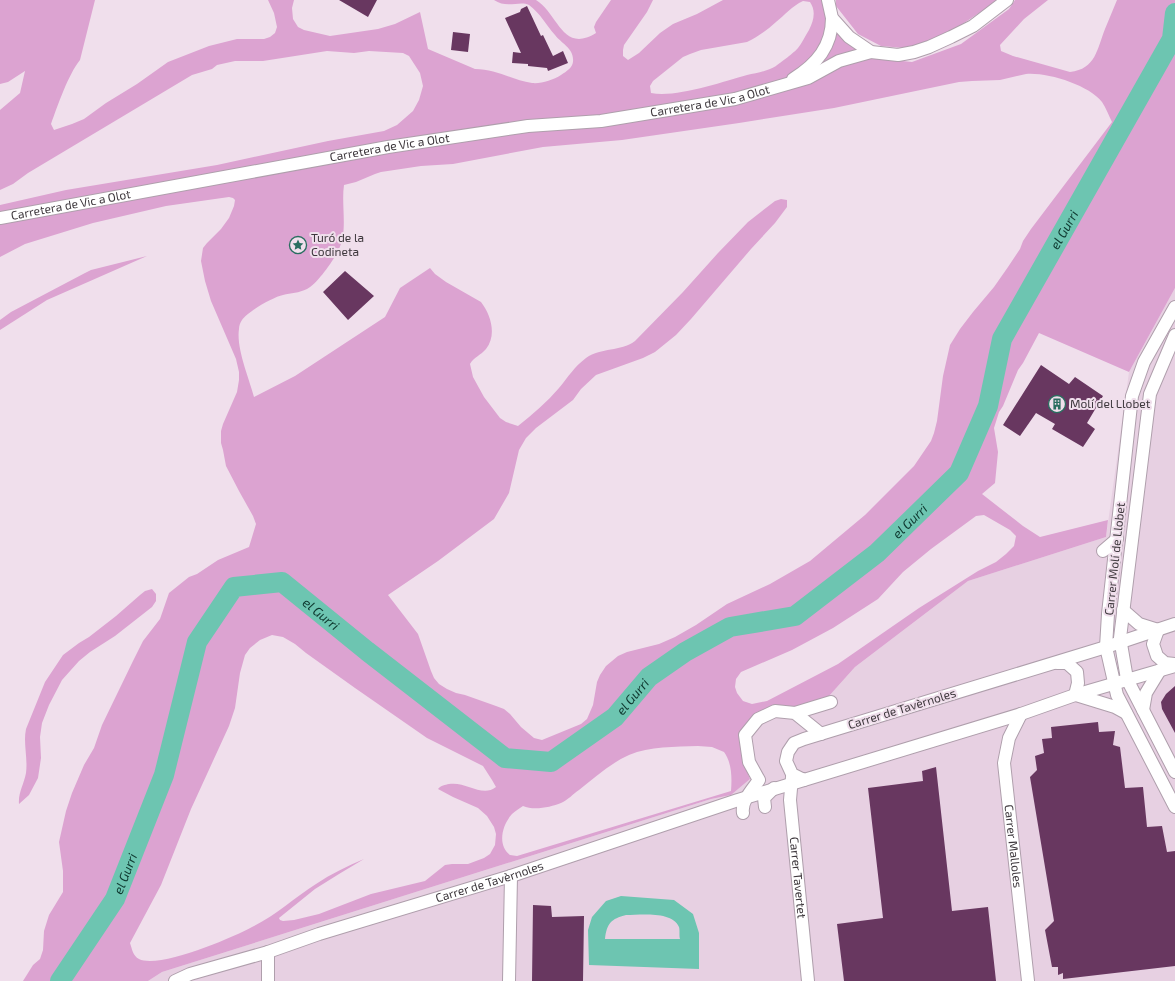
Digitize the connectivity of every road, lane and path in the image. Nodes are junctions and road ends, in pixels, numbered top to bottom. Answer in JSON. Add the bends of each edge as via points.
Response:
{"nodes":[{"id":1,"x":828,"y":0,"type":"edge"},
{"id":2,"x":1007,"y":0,"type":"edge"},
{"id":3,"x":832,"y":18,"type":"junction"},
{"id":4,"x":871,"y":52,"type":"junction"},
{"id":5,"x":781,"y":86,"type":"junction"},
{"id":6,"x":0,"y":218,"type":"edge"},
{"id":7,"x":1175,"y":307,"type":"edge"},
{"id":8,"x":1175,"y":335,"type":"edge"},
{"id":9,"x":1117,"y":539,"type":"junction"},
{"id":10,"x":1103,"y":551,"type":"dead end"},
{"id":11,"x":1123,"y":610,"type":"junction"},
{"id":12,"x":1175,"y":624,"type":"edge"},
{"id":13,"x":1158,"y":630,"type":"junction"},
{"id":14,"x":1120,"y":642,"type":"junction"},
{"id":15,"x":1106,"y":647,"type":"junction"},
{"id":16,"x":1054,"y":663,"type":"junction"},
{"id":17,"x":1175,"y":665,"type":"edge"},
{"id":18,"x":1160,"y":670,"type":"junction"},
{"id":19,"x":1127,"y":680,"type":"junction"},
{"id":20,"x":1114,"y":683,"type":"junction"},
{"id":21,"x":1075,"y":695,"type":"junction"},
{"id":22,"x":831,"y":702,"type":"dead end"},
{"id":23,"x":1142,"y":710,"type":"junction"},
{"id":24,"x":1126,"y":713,"type":"junction"},
{"id":25,"x":795,"y":714,"type":"junction"},
{"id":26,"x":1021,"y":714,"type":"junction"},
{"id":27,"x":821,"y":734,"type":"junction"},
{"id":28,"x":1175,"y":772,"type":"edge"},
{"id":29,"x":792,"y":779,"type":"junction"},
{"id":30,"x":759,"y":780,"type":"junction"},
{"id":31,"x":774,"y":788,"type":"junction"},
{"id":32,"x":747,"y":797,"type":"junction"},
{"id":33,"x":765,"y":807,"type":"dead end"},
{"id":34,"x":1175,"y":807,"type":"edge"},
{"id":35,"x":743,"y":813,"type":"dead end"},
{"id":36,"x":511,"y":876,"type":"junction"},
{"id":37,"x":268,"y":952,"type":"junction"},
{"id":38,"x":175,"y":981,"type":"edge"},
{"id":39,"x":268,"y":981,"type":"edge"},
{"id":40,"x":509,"y":981,"type":"edge"},
{"id":41,"x":808,"y":981,"type":"edge"},
{"id":42,"x":1028,"y":981,"type":"edge"}],
"edges":[{"from":1,"to":3,"type":"street"},
{"from":2,"to":4,"type":"street","via":[[973,26],[929,47],[898,55]]},
{"from":3,"to":4,"type":"street","via":[[849,37]]},
{"from":3,"to":5,"type":"street","name":"Carretera de Vic a Olot","via":[[832,29],[822,55],[810,67]]},
{"from":4,"to":5,"type":"street","name":"Carretera de Vic a Olot","via":[[839,61],[808,78]]},
{"from":5,"to":6,"type":"street","name":"Carretera de Vic a Olot","via":[[735,98],[601,121],[528,126],[388,147]]},
{"from":7,"to":9,"type":"street","name":"Carrer Molí de Llobet","via":[[1144,362],[1132,396]]},
{"from":8,"to":11,"type":"street","name":"Carrer Molí de Llobet","via":[[1150,394]]},
{"from":9,"to":10,"type":"street"},
{"from":9,"to":15,"type":"street","name":"Carrer Molí de Llobet"},
{"from":11,"to":13,"type":"street","via":[[1139,624]]},
{"from":11,"to":14,"type":"street","name":"Carrer Molí de Llobet"},
{"from":12,"to":13,"type":"street","name":"Carrer de Tavèrnoles"},
{"from":13,"to":14,"type":"street","name":"Carrer de Tavèrnoles"},
{"from":13,"to":17,"type":"street","name":"Carrer de Tavèrnoles","via":[[1153,644],[1157,656]]},
{"from":14,"to":15,"type":"street","name":"Carrer de Tavèrnoles"},
{"from":14,"to":19,"type":"street","name":"Carrer Molí de Llobet"},
{"from":15,"to":16,"type":"street","name":"Carrer de Tavèrnoles"},
{"from":15,"to":20,"type":"street","name":"Carrer Molí de Llobet"},
{"from":16,"to":21,"type":"street","via":[[1067,663],[1077,672]]},
{"from":16,"to":27,"type":"street","name":"Carrer de Tavèrnoles"},
{"from":17,"to":18,"type":"street","name":"Carrer de Tavèrnoles"},
{"from":18,"to":19,"type":"street","name":"Carrer de Tavèrnoles"},
{"from":18,"to":23,"type":"street","via":[[1146,693]]},
{"from":19,"to":20,"type":"street","name":"Carrer de Tavèrnoles"},
{"from":19,"to":23,"type":"street","name":"Carrer Molí de Llobet"},
{"from":20,"to":21,"type":"street","name":"Carrer de Tavèrnoles"},
{"from":20,"to":24,"type":"street","name":"Carrer Molí de Llobet"},
{"from":21,"to":24,"type":"street"},
{"from":21,"to":26,"type":"street","name":"Carrer de Tavèrnoles"},
{"from":22,"to":25,"type":"street"},
{"from":23,"to":28,"type":"street","name":"Carrer Molí de Llobet"},
{"from":24,"to":34,"type":"street","name":"Carrer Molí de Llobet"},
{"from":25,"to":27,"type":"street"},
{"from":25,"to":30,"type":"street","via":[[775,711],[758,719],[745,735],[749,762]]},
{"from":26,"to":29,"type":"street","name":"Carrer de Tavèrnoles","via":[[804,780]]},
{"from":26,"to":42,"type":"street","name":"Carrer Malloles","via":[[1009,738],[1004,763]]},
{"from":27,"to":29,"type":"street","name":"Carrer de Tavèrnoles","via":[[794,743],[791,747],[786,761]]},
{"from":29,"to":31,"type":"street","name":"Carrer de Tavèrnoles"},
{"from":29,"to":41,"type":"street","name":"Carrer Tavertet","via":[[790,800]]},
{"from":30,"to":31,"type":"street"},
{"from":30,"to":32,"type":"street"},
{"from":31,"to":32,"type":"street","name":"Carrer de Tavèrnoles"},
{"from":31,"to":33,"type":"street","via":[[764,798]]},
{"from":32,"to":35,"type":"street","via":[[742,808]]},
{"from":32,"to":36,"type":"street","name":"Carrer de Tavèrnoles"},
{"from":36,"to":37,"type":"street","name":"Carrer de Tavèrnoles"},
{"from":36,"to":40,"type":"street"},
{"from":37,"to":38,"type":"street","name":"Carrer de Tavèrnoles","via":[[190,974]]},
{"from":37,"to":39,"type":"street"}]}
